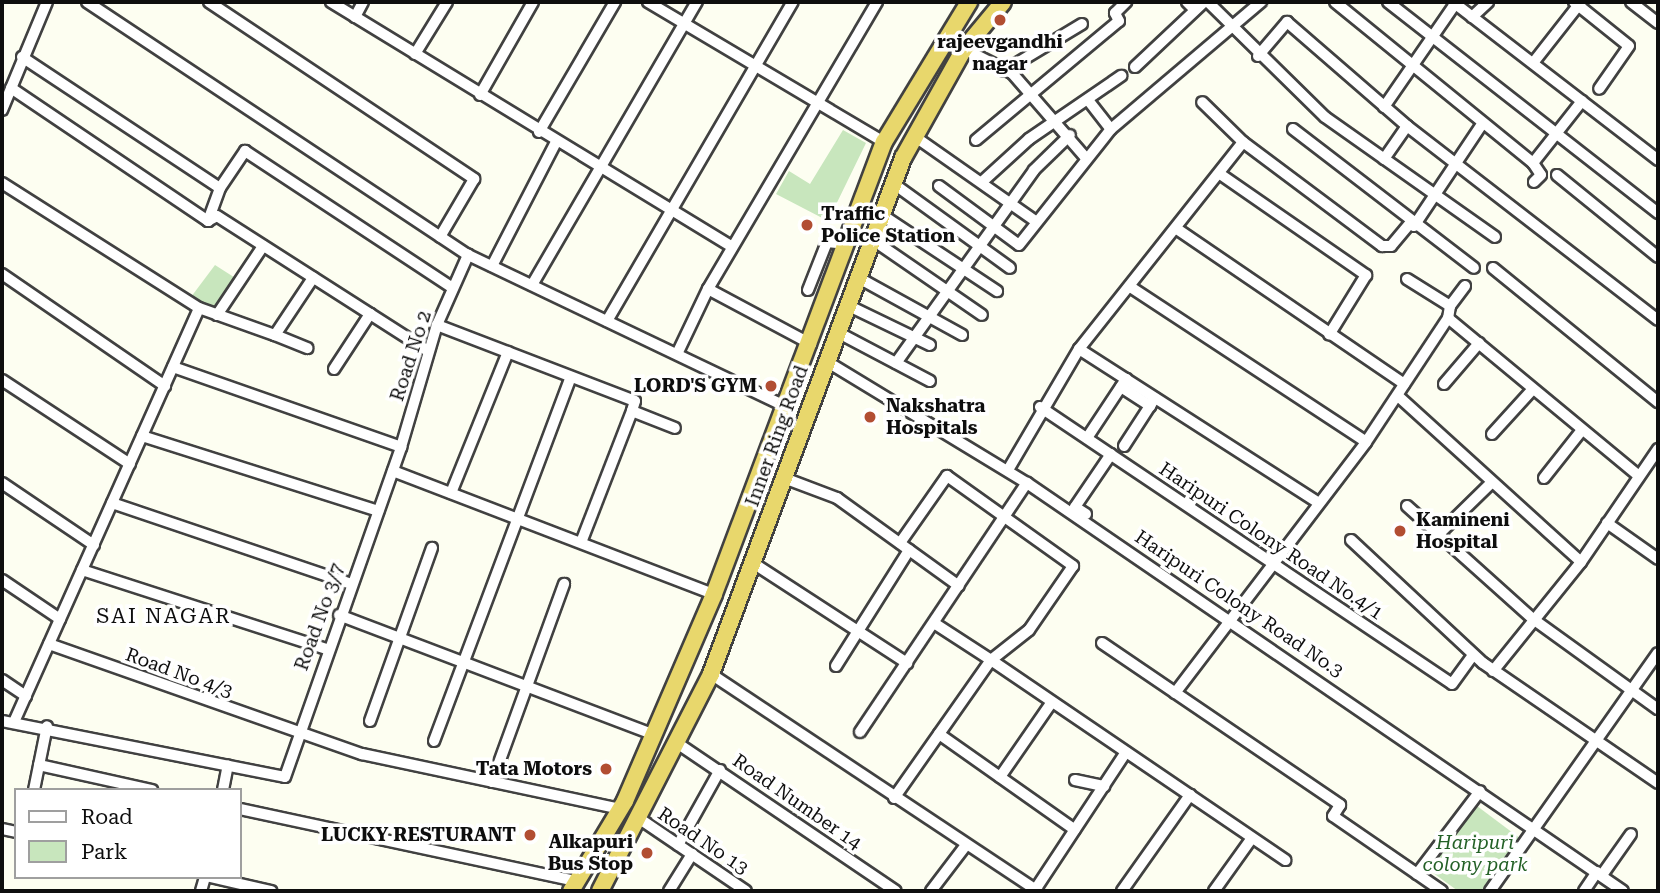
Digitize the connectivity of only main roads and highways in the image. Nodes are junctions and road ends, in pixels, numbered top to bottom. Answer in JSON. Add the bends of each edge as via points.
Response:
{"nodes":[{"id":1,"x":970,"y":2,"type":"edge"},
{"id":2,"x":1003,"y":2,"type":"edge"},
{"id":3,"x":755,"y":491,"type":"junction"},
{"id":4,"x":770,"y":516,"type":"junction"},
{"id":5,"x":574,"y":886,"type":"edge"},
{"id":6,"x":600,"y":891,"type":"edge"}],
"edges":[{"from":1,"to":3,"type":"highway","name":"Inner Ring Road","via":[[884,142]]},
{"from":2,"to":4,"type":"highway","name":"Inner Ring Road","via":[[964,49],[914,136]]},
{"from":3,"to":4,"type":"highway"},
{"from":3,"to":5,"type":"highway","name":"Inner Ring Road","via":[[621,809]]},
{"from":4,"to":6,"type":"highway","name":"Inner Ring Road","via":[[711,674]]}]}
